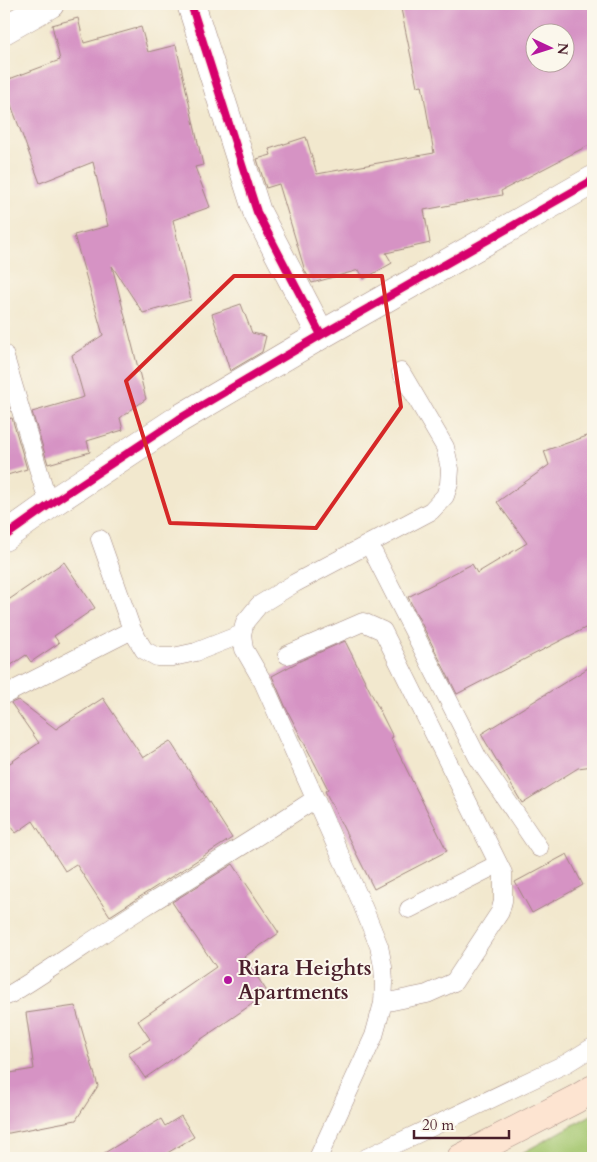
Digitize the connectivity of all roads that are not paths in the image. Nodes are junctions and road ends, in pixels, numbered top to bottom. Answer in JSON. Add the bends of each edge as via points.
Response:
{"nodes":[{"id":1,"x":50,"y":4,"type":"edge"},
{"id":2,"x":191,"y":4,"type":"edge"},
{"id":3,"x":4,"y":30,"type":"edge"},
{"id":4,"x":593,"y":180,"type":"edge"},
{"id":5,"x":321,"y":335,"type":"junction"},
{"id":6,"x":4,"y":354,"type":"edge"},
{"id":7,"x":401,"y":372,"type":"dead end"},
{"id":8,"x":50,"y":505,"type":"junction"},
{"id":9,"x":4,"y":537,"type":"edge"},
{"id":10,"x":100,"y":539,"type":"dead end"},
{"id":11,"x":369,"y":544,"type":"junction"},
{"id":12,"x":132,"y":630,"type":"junction"},
{"id":13,"x":242,"y":634,"type":"junction"},
{"id":14,"x":287,"y":655,"type":"dead end"},
{"id":15,"x":4,"y":695,"type":"edge"},
{"id":16,"x":316,"y":799,"type":"junction"},
{"id":17,"x":539,"y":848,"type":"dead end"},
{"id":18,"x":498,"y":864,"type":"junction"},
{"id":19,"x":409,"y":910,"type":"dead end"},
{"id":20,"x":4,"y":997,"type":"edge"},
{"id":21,"x":383,"y":1003,"type":"junction"},
{"id":22,"x":593,"y":1047,"type":"edge"},
{"id":23,"x":593,"y":1089,"type":"edge"},
{"id":24,"x":318,"y":1158,"type":"edge"},
{"id":25,"x":366,"y":1158,"type":"edge"},
{"id":26,"x":461,"y":1158,"type":"edge"}],
"edges":[{"from":1,"to":3,"type":"street"},
{"from":2,"to":5,"type":"street","via":[[257,212]]},
{"from":4,"to":5,"type":"street"},
{"from":5,"to":8,"type":"street","via":[[179,418]]},
{"from":6,"to":8,"type":"lane"},
{"from":7,"to":11,"type":"lane","via":[[445,447],[450,469],[449,484],[445,496],[431,511]]},
{"from":8,"to":9,"type":"street"},
{"from":10,"to":12,"type":"lane"},
{"from":11,"to":13,"type":"lane","via":[[259,605],[245,622]]},
{"from":11,"to":17,"type":"lane","via":[[478,758]]},
{"from":12,"to":13,"type":"lane","via":[[144,650],[158,657],[196,652]]},
{"from":12,"to":15,"type":"lane"},
{"from":13,"to":16,"type":"lane","via":[[244,649],[263,682]]},
{"from":14,"to":18,"type":"lane","via":[[363,622],[383,631]]},
{"from":16,"to":20,"type":"lane"},
{"from":16,"to":21,"type":"lane","via":[[379,946],[384,975]]},
{"from":18,"to":19,"type":"lane"},
{"from":18,"to":21,"type":"lane","via":[[503,873],[500,912],[454,982],[427,994]]},
{"from":21,"to":24,"type":"lane","via":[[374,1036]]},
{"from":22,"to":25,"type":"lane","via":[[567,1063]]},
{"from":23,"to":26,"type":"main road"}]}
